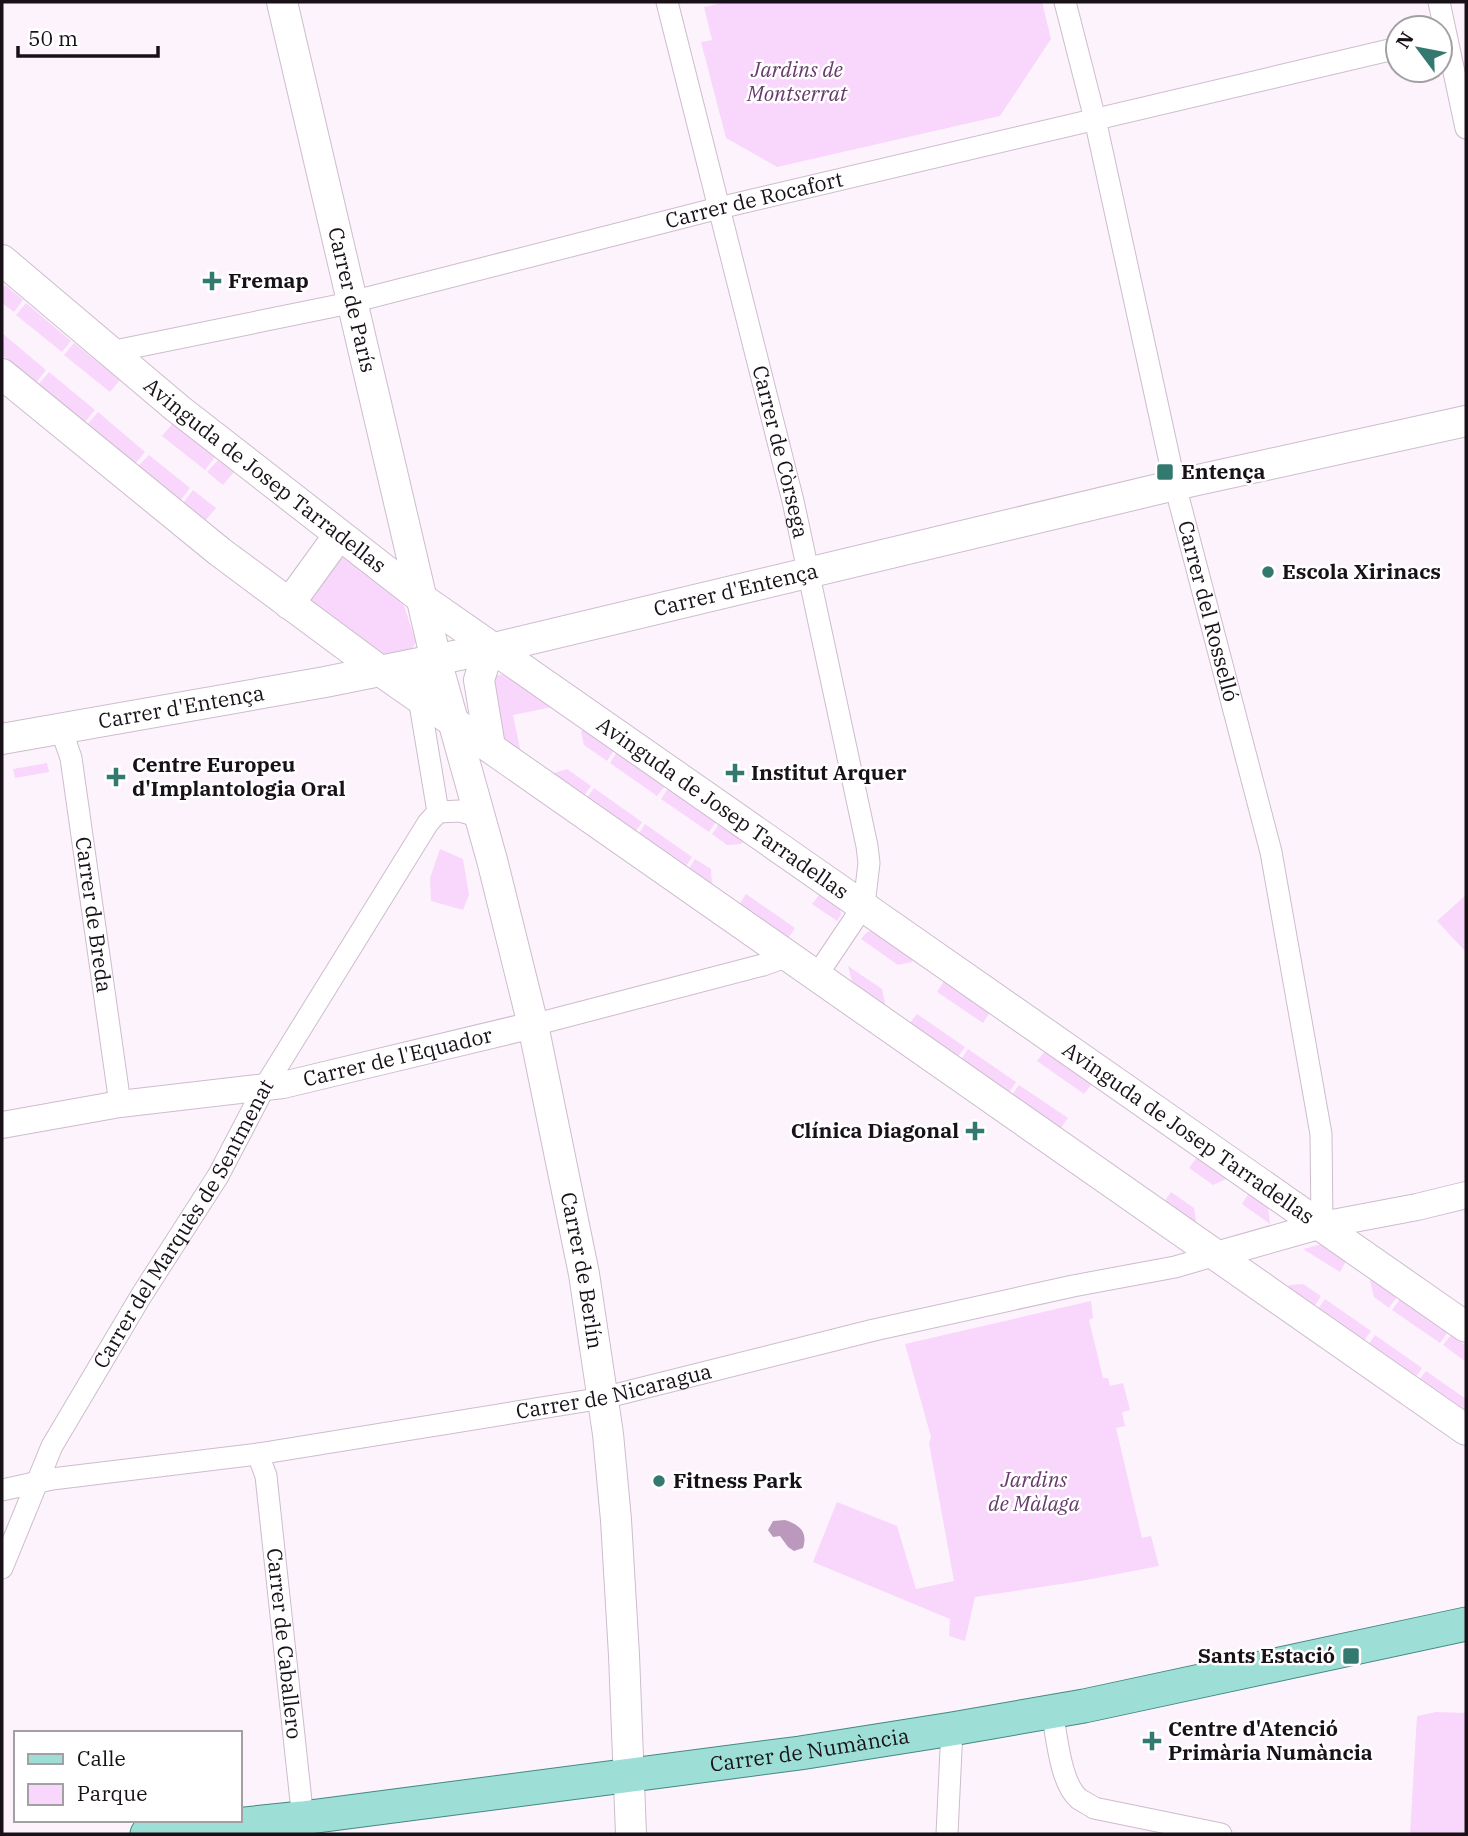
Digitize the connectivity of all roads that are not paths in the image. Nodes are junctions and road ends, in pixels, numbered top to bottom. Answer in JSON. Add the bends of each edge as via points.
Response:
{"nodes":[{"id":1,"x":282,"y":2,"type":"edge"},
{"id":2,"x":667,"y":2,"type":"edge"},
{"id":3,"x":1065,"y":2,"type":"edge"},
{"id":4,"x":1384,"y":51,"type":"edge"},
{"id":5,"x":1454,"y":55,"type":"edge"},
{"id":6,"x":1095,"y":119,"type":"junction"},
{"id":7,"x":1466,"y":128,"type":"edge"},
{"id":8,"x":719,"y":208,"type":"junction"},
{"id":9,"x":2,"y":260,"type":"edge"},
{"id":10,"x":352,"y":302,"type":"junction"},
{"id":11,"x":110,"y":352,"type":"junction"},
{"id":12,"x":2,"y":374,"type":"edge"},
{"id":13,"x":1466,"y":421,"type":"edge"},
{"id":14,"x":1175,"y":485,"type":"junction"},
{"id":15,"x":339,"y":535,"type":"junction"},
{"id":16,"x":810,"y":572,"type":"junction"},
{"id":17,"x":421,"y":598,"type":"junction"},
{"id":18,"x":289,"y":604,"type":"junction"},
{"id":19,"x":325,"y":631,"type":"junction"},
{"id":20,"x":494,"y":648,"type":"junction"},
{"id":21,"x":436,"y":660,"type":"junction"},
{"id":22,"x":379,"y":670,"type":"junction"},
{"id":23,"x":325,"y":682,"type":"junction"},
{"id":24,"x":419,"y":698,"type":"junction"},
{"id":25,"x":452,"y":721,"type":"junction"},
{"id":26,"x":61,"y":729,"type":"junction"},
{"id":27,"x":2,"y":739,"type":"edge"},
{"id":28,"x":491,"y":747,"type":"junction"},
{"id":29,"x":438,"y":812,"type":"junction"},
{"id":30,"x":480,"y":817,"type":"junction"},
{"id":31,"x":864,"y":905,"type":"junction"},
{"id":32,"x":788,"y":956,"type":"junction"},
{"id":33,"x":817,"y":975,"type":"junction"},
{"id":34,"x":533,"y":1025,"type":"junction"},
{"id":35,"x":264,"y":1088,"type":"junction"},
{"id":36,"x":120,"y":1104,"type":"junction"},
{"id":37,"x":2,"y":1125,"type":"edge"},
{"id":38,"x":1466,"y":1195,"type":"edge"},
{"id":39,"x":1322,"y":1225,"type":"junction"},
{"id":40,"x":1216,"y":1255,"type":"junction"},
{"id":41,"x":1466,"y":1327,"type":"edge"},
{"id":42,"x":603,"y":1398,"type":"junction"},
{"id":43,"x":1466,"y":1430,"type":"edge"},
{"id":44,"x":258,"y":1454,"type":"junction"},
{"id":45,"x":37,"y":1483,"type":"junction"},
{"id":46,"x":2,"y":1490,"type":"edge"},
{"id":47,"x":2,"y":1568,"type":"edge"},
{"id":48,"x":1466,"y":1624,"type":"edge"},
{"id":49,"x":1052,"y":1712,"type":"junction"},
{"id":50,"x":952,"y":1730,"type":"junction"},
{"id":51,"x":629,"y":1775,"type":"junction"},
{"id":52,"x":303,"y":1826,"type":"edge"},
{"id":53,"x":1133,"y":1826,"type":"edge"},
{"id":54,"x":147,"y":1834,"type":"edge"},
{"id":55,"x":631,"y":1834,"type":"edge"},
{"id":56,"x":947,"y":1834,"type":"edge"},
{"id":57,"x":1221,"y":1834,"type":"edge"}],
"edges":[{"from":1,"to":10,"type":"main road","name":"Carrer de París"},
{"from":2,"to":8,"type":"street","name":"Carrer de Còrsega"},
{"from":3,"to":6,"type":"street","name":"Carrer del Rosselló"},
{"from":4,"to":6,"type":"street","name":"Carrer de Rocafort"},
{"from":5,"to":7,"type":"street"},
{"from":6,"to":8,"type":"street","name":"Carrer de Rocafort"},
{"from":6,"to":14,"type":"street","name":"Carrer del Rosselló"},
{"from":8,"to":10,"type":"street","name":"Carrer de Rocafort"},
{"from":8,"to":16,"type":"street","name":"Carrer de Còrsega"},
{"from":9,"to":11,"type":"main road","name":"Avinguda de Josep Tarradellas"},
{"from":10,"to":11,"type":"street","name":"Carrer de Rocafort"},
{"from":10,"to":17,"type":"main road","name":"Carrer de París"},
{"from":11,"to":15,"type":"main road","name":"Avinguda de Josep Tarradellas"},
{"from":12,"to":18,"type":"main road"},
{"from":13,"to":14,"type":"main road","name":"Carrer d'Entença"},
{"from":14,"to":16,"type":"main road","name":"Carrer d'Entença"},
{"from":14,"to":39,"type":"street","name":"Carrer del Rosselló","via":[[1271,852],[1321,1134]]},
{"from":15,"to":17,"type":"main road","name":"Avinguda de Josep Tarradellas"},
{"from":15,"to":18,"type":"main road"},
{"from":16,"to":20,"type":"main road","name":"Carrer d'Entença"},
{"from":16,"to":31,"type":"street","name":"Carrer de Còrsega","via":[[867,846]]},
{"from":17,"to":20,"type":"main road","name":"Avinguda de Josep Tarradellas"},
{"from":17,"to":21,"type":"main road"},
{"from":18,"to":19,"type":"main road"},
{"from":19,"to":22,"type":"main road"},
{"from":19,"to":23,"type":"main road","via":[[330,666]]},
{"from":20,"to":21,"type":"main road","name":"Carrer d'Entença"},
{"from":20,"to":28,"type":"main road","via":[[480,680]]},
{"from":20,"to":31,"type":"main road","name":"Avinguda de Josep Tarradellas"},
{"from":21,"to":22,"type":"main road","name":"Carrer d'Entença"},
{"from":21,"to":24,"type":"street"},
{"from":21,"to":25,"type":"main road"},
{"from":22,"to":23,"type":"main road","name":"Carrer d'Entença"},
{"from":22,"to":24,"type":"main road"},
{"from":23,"to":26,"type":"main road","name":"Carrer d'Entença"},
{"from":24,"to":25,"type":"main road"},
{"from":24,"to":29,"type":"street"},
{"from":25,"to":28,"type":"main road"},
{"from":25,"to":30,"type":"main road","name":"Carrer de Berlín"},
{"from":26,"to":27,"type":"main road","name":"Carrer d'Entença"},
{"from":26,"to":36,"type":"street","name":"Carrer de Breda","via":[[71,758]]},
{"from":28,"to":32,"type":"main road"},
{"from":29,"to":30,"type":"street","via":[[460,810]]},
{"from":29,"to":35,"type":"street","name":"Carrer del Marquès de Sentmenat"},
{"from":30,"to":34,"type":"main road","name":"Carrer de Berlín"},
{"from":31,"to":33,"type":"street"},
{"from":31,"to":39,"type":"main road","name":"Avinguda de Josep Tarradellas"},
{"from":32,"to":33,"type":"main road"},
{"from":32,"to":34,"type":"street","name":"Carrer de l'Equador"},
{"from":33,"to":40,"type":"main road"},
{"from":34,"to":35,"type":"street","name":"Carrer de l'Equador"},
{"from":34,"to":42,"type":"main road","name":"Carrer de Berlín","via":[[584,1272]]},
{"from":35,"to":36,"type":"street","name":"Carrer de l'Equador"},
{"from":35,"to":45,"type":"street","name":"Carrer del Marquès de Sentmenat","via":[[218,1176],[52,1446]]},
{"from":36,"to":37,"type":"street","name":"Carrer de l'Equador"},
{"from":38,"to":39,"type":"street"},
{"from":39,"to":40,"type":"street"},
{"from":39,"to":41,"type":"main road","name":"Avinguda de Josep Tarradellas"},
{"from":40,"to":42,"type":"street","name":"Carrer de Nicaragua","via":[[873,1330]]},
{"from":40,"to":43,"type":"main road"},
{"from":42,"to":44,"type":"street","name":"Carrer de Nicaragua"},
{"from":42,"to":51,"type":"main road","name":"Carrer de Berlín","via":[[621,1587]]},
{"from":44,"to":45,"type":"street","name":"Carrer de Nicaragua"},
{"from":44,"to":52,"type":"street","name":"Carrer de Caballero","via":[[266,1476]]},
{"from":45,"to":46,"type":"street","name":"Carrer de Nicaragua"},
{"from":45,"to":47,"type":"street","name":"Carrer del Marquès de Sentmenat"},
{"from":48,"to":49,"type":"main road","name":"Carrer de Numància"},
{"from":49,"to":50,"type":"main road","name":"Carrer de Numància"},
{"from":49,"to":53,"type":"street","via":[[1064,1772],[1074,1793]]},
{"from":50,"to":51,"type":"main road","name":"Carrer de Numància"},
{"from":50,"to":56,"type":"street"},
{"from":51,"to":52,"type":"main road","name":"Carrer de Numància"},
{"from":51,"to":55,"type":"main road","name":"Carrer de Berlín"},
{"from":52,"to":54,"type":"main road","name":"Carrer de Numància"},
{"from":53,"to":57,"type":"street"}]}
